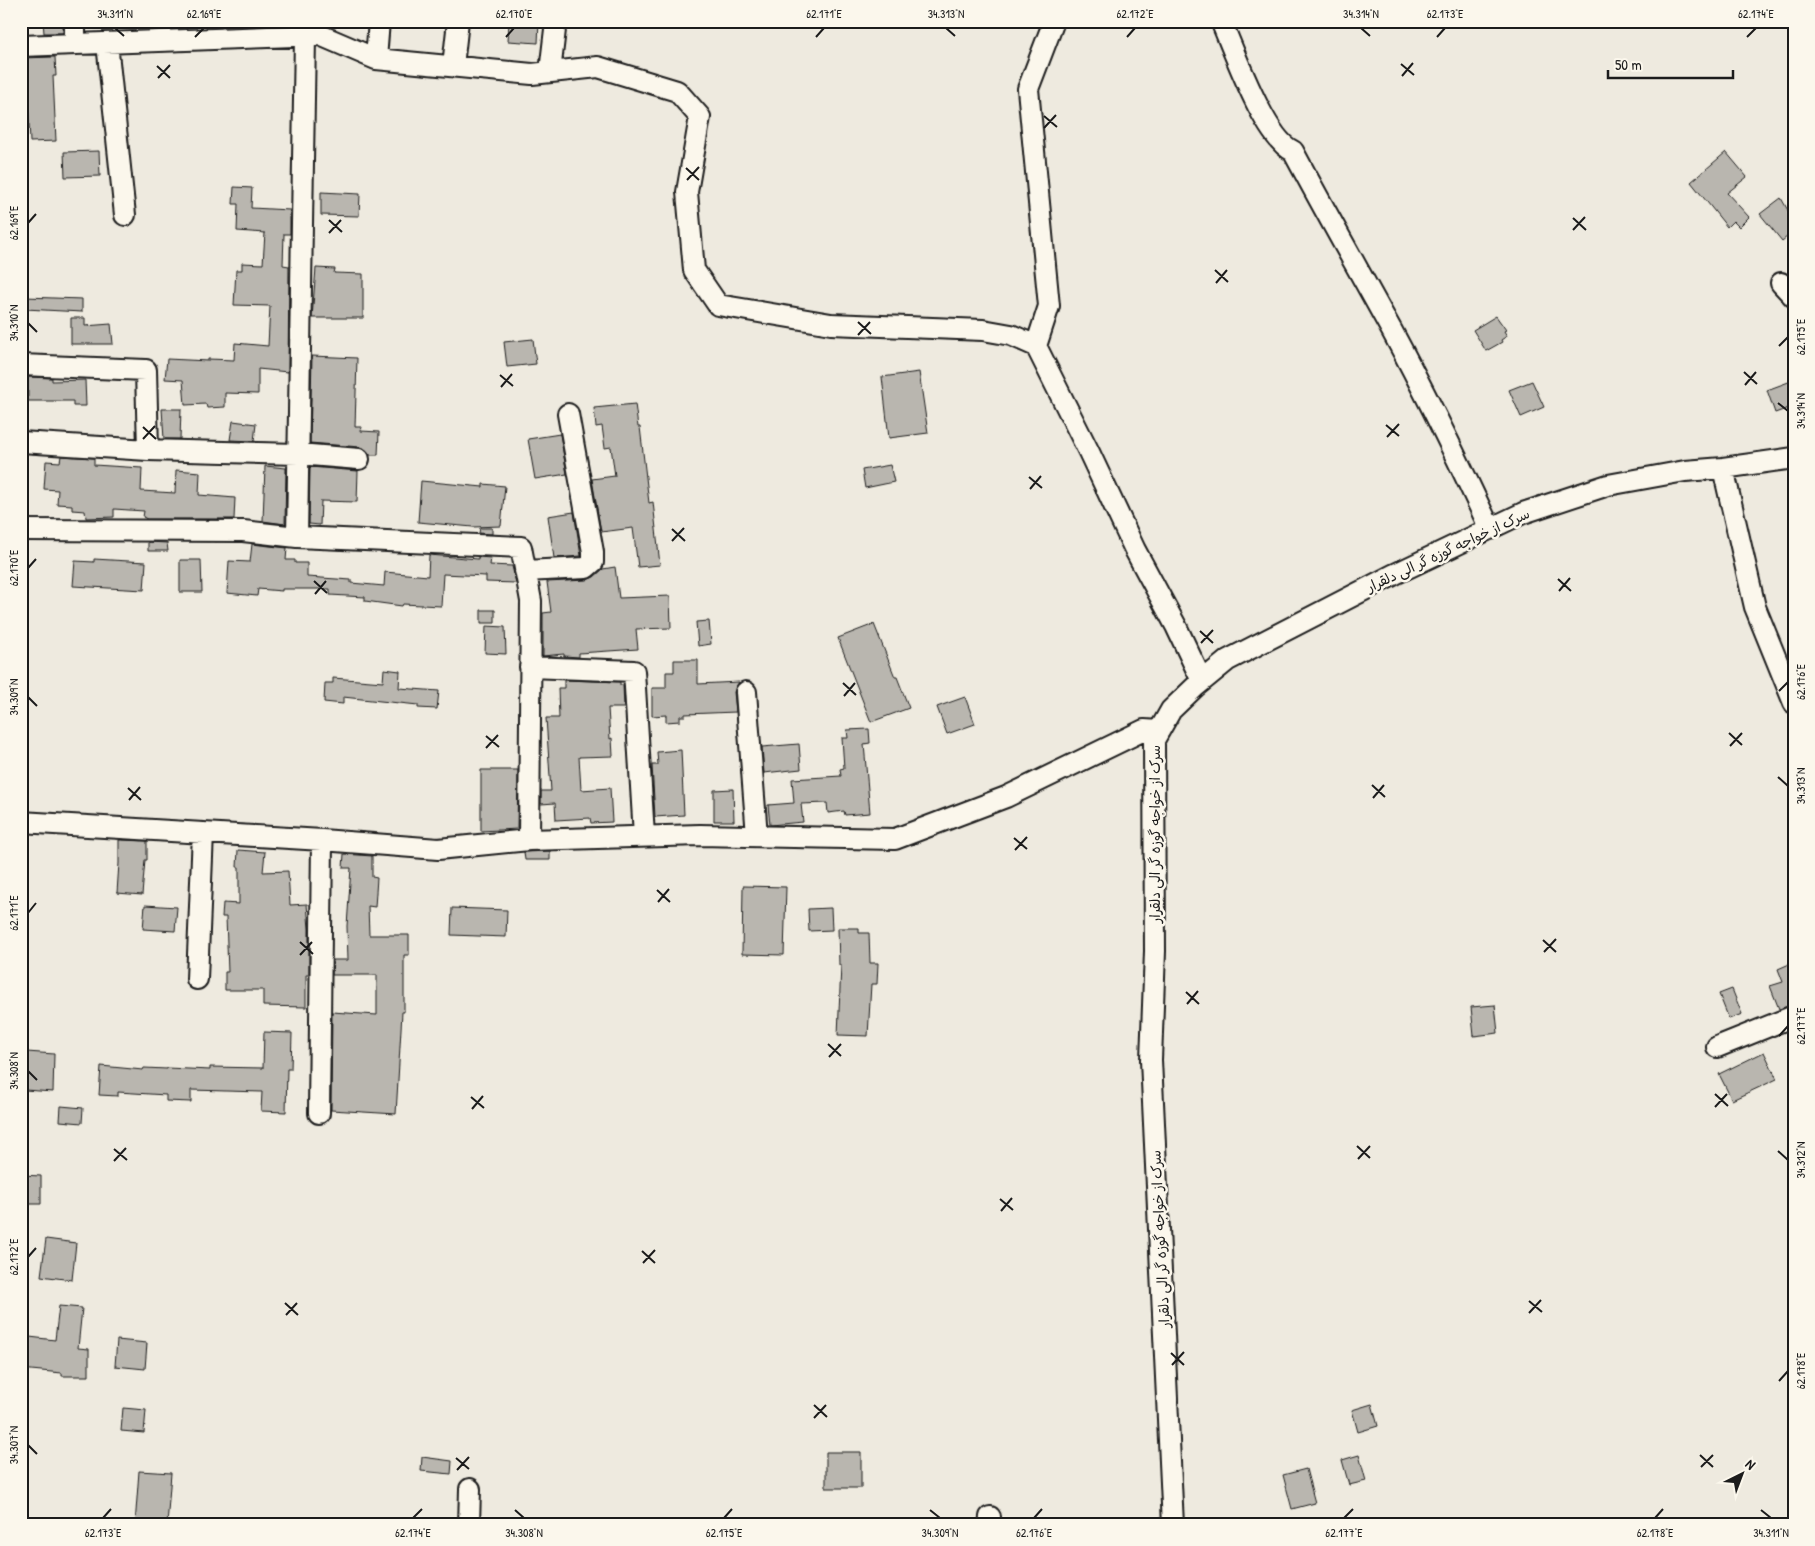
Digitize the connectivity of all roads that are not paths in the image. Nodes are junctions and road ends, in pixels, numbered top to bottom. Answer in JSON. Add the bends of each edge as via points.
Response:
{"nodes":[{"id":1,"x":75,"y":21,"type":"edge"},
{"id":2,"x":379,"y":21,"type":"edge"},
{"id":3,"x":458,"y":21,"type":"edge"},
{"id":4,"x":556,"y":21,"type":"edge"},
{"id":5,"x":1054,"y":21,"type":"edge"},
{"id":6,"x":1221,"y":21,"type":"edge"},
{"id":7,"x":279,"y":29,"type":"edge"},
{"id":8,"x":305,"y":36,"type":"junction"},
{"id":9,"x":107,"y":43,"type":"junction"},
{"id":10,"x":75,"y":44,"type":"junction"},
{"id":11,"x":21,"y":46,"type":"edge"},
{"id":12,"x":376,"y":59,"type":"junction"},
{"id":13,"x":453,"y":66,"type":"junction"},
{"id":14,"x":550,"y":72,"type":"junction"},
{"id":15,"x":126,"y":215,"type":"dead end"},
{"id":16,"x":1036,"y":346,"type":"junction"},
{"id":17,"x":21,"y":365,"type":"edge"},
{"id":18,"x":568,"y":414,"type":"dead end"},
{"id":19,"x":21,"y":442,"type":"edge"},
{"id":20,"x":148,"y":450,"type":"junction"},
{"id":21,"x":298,"y":454,"type":"junction"},
{"id":22,"x":1794,"y":458,"type":"edge"},
{"id":23,"x":359,"y":459,"type":"dead end"},
{"id":24,"x":1723,"y":468,"type":"junction"},
{"id":25,"x":1490,"y":529,"type":"junction"},
{"id":26,"x":21,"y":530,"type":"edge"},
{"id":27,"x":297,"y":537,"type":"junction"},
{"id":28,"x":525,"y":571,"type":"junction"},
{"id":29,"x":530,"y":667,"type":"junction"},
{"id":30,"x":1202,"y":681,"type":"junction"},
{"id":31,"x":746,"y":692,"type":"dead end"},
{"id":32,"x":1794,"y":703,"type":"edge"},
{"id":33,"x":1159,"y":731,"type":"junction"},
{"id":34,"x":21,"y":822,"type":"edge"},
{"id":35,"x":203,"y":833,"type":"junction"},
{"id":36,"x":644,"y":836,"type":"junction"},
{"id":37,"x":757,"y":836,"type":"junction"},
{"id":38,"x":322,"y":840,"type":"junction"},
{"id":39,"x":530,"y":840,"type":"junction"},
{"id":40,"x":197,"y":979,"type":"dead end"},
{"id":41,"x":1794,"y":1016,"type":"edge"},
{"id":42,"x":1717,"y":1047,"type":"dead end"},
{"id":43,"x":319,"y":1113,"type":"dead end"},
{"id":44,"x":470,"y":1489,"type":"dead end"},
{"id":45,"x":469,"y":1525,"type":"edge"},
{"id":46,"x":1173,"y":1525,"type":"edge"}],
"edges":[{"from":1,"to":10,"type":"street"},
{"from":2,"to":12,"type":"street"},
{"from":3,"to":13,"type":"street"},
{"from":4,"to":14,"type":"street"},
{"from":5,"to":16,"type":"street","via":[[1028,89],[1049,306]]},
{"from":6,"to":25,"type":"street","via":[[1264,119],[1284,147],[1293,151],[1452,446]]},
{"from":7,"to":8,"type":"street"},
{"from":7,"to":9,"type":"street"},
{"from":8,"to":12,"type":"street","via":[[320,35]]},
{"from":8,"to":21,"type":"street"},
{"from":9,"to":10,"type":"street"},
{"from":9,"to":15,"type":"street"},
{"from":10,"to":11,"type":"street"},
{"from":12,"to":13,"type":"street"},
{"from":13,"to":14,"type":"street","via":[[532,74]]},
{"from":14,"to":16,"type":"street","via":[[598,67],[616,72],[677,91],[700,117],[687,192],[694,270],[718,305],[831,324],[983,330],[1011,335]]},
{"from":16,"to":30,"type":"street"},
{"from":17,"to":20,"type":"street","via":[[146,370]]},
{"from":18,"to":28,"type":"street","via":[[593,562],[586,568]]},
{"from":19,"to":20,"type":"street"},
{"from":20,"to":21,"type":"street"},
{"from":21,"to":23,"type":"street"},
{"from":21,"to":27,"type":"street"},
{"from":22,"to":24,"type":"street","name":"سرک از خواجه گوزه گر الی دلقرار"},
{"from":24,"to":25,"type":"street","name":"سرک از خواجه گوزه گر الی دلقرار","via":[[1684,471],[1608,485],[1524,513]]},
{"from":24,"to":32,"type":"street","via":[[1755,607]]},
{"from":25,"to":30,"type":"street","name":"سرک از خواجه گوزه گر الی دلقرار","via":[[1228,660]]},
{"from":26,"to":27,"type":"street","via":[[243,532]]},
{"from":27,"to":28,"type":"street","via":[[521,547]]},
{"from":28,"to":29,"type":"street","via":[[531,601]]},
{"from":29,"to":36,"type":"street","via":[[634,671]]},
{"from":29,"to":39,"type":"street"},
{"from":30,"to":33,"type":"street","name":"سرک از خواجه گوزه گر الی دلقرار","via":[[1171,710]]},
{"from":31,"to":37,"type":"street"},
{"from":33,"to":37,"type":"street","via":[[1144,730],[1006,797],[895,839]]},
{"from":33,"to":46,"type":"street","name":"سرک از خواجه گوزه گر الی دلقرار","via":[[1154,740],[1152,1060]]},
{"from":34,"to":35,"type":"street"},
{"from":35,"to":38,"type":"street"},
{"from":35,"to":40,"type":"street"},
{"from":36,"to":37,"type":"street"},
{"from":36,"to":39,"type":"street"},
{"from":38,"to":39,"type":"street","via":[[438,849]]},
{"from":38,"to":43,"type":"street"},
{"from":41,"to":42,"type":"street"},
{"from":44,"to":45,"type":"street"}]}
